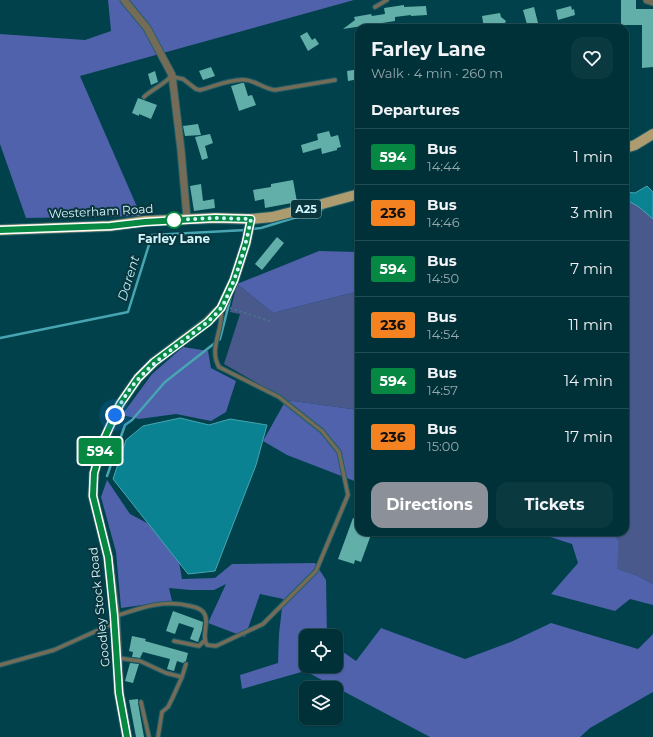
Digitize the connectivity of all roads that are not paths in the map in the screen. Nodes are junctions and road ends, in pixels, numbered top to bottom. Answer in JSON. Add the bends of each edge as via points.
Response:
{"nodes":[{"id":1,"x":124,"y":0,"type":"edge"},
{"id":2,"x":387,"y":0,"type":"edge"},
{"id":3,"x":647,"y":0,"type":"edge"},
{"id":4,"x":653,"y":2,"type":"edge"},
{"id":5,"x":375,"y":7,"type":"dead end"},
{"id":6,"x":172,"y":76,"type":"junction"},
{"id":7,"x":335,"y":80,"type":"dead end"},
{"id":8,"x":144,"y":97,"type":"dead end"},
{"id":9,"x":653,"y":134,"type":"edge"},
{"id":10,"x":629,"y":146,"type":"edge"},
{"id":11,"x":355,"y":195,"type":"edge"},
{"id":12,"x":187,"y":219,"type":"junction"},
{"id":13,"x":250,"y":221,"type":"junction"},
{"id":14,"x":0,"y":230,"type":"edge"},
{"id":15,"x":222,"y":307,"type":"junction"},
{"id":16,"x":115,"y":620,"type":"junction"},
{"id":17,"x":174,"y":641,"type":"dead end"},
{"id":18,"x":204,"y":641,"type":"junction"},
{"id":19,"x":117,"y":658,"type":"junction"},
{"id":20,"x":186,"y":664,"type":"dead end"},
{"id":21,"x":0,"y":665,"type":"edge"},
{"id":22,"x":182,"y":677,"type":"junction"},
{"id":23,"x":141,"y":702,"type":"dead end"},
{"id":24,"x":127,"y":737,"type":"edge"},
{"id":25,"x":149,"y":737,"type":"edge"},
{"id":26,"x":158,"y":737,"type":"edge"}],
"edges":[{"from":1,"to":6,"type":"street","via":[[147,28]]},
{"from":2,"to":5,"type":"lane"},
{"from":3,"to":4,"type":"street"},
{"from":6,"to":7,"type":"lane","via":[[183,78],[200,90],[238,79],[275,90]]},
{"from":6,"to":8,"type":"lane"},
{"from":6,"to":12,"type":"street"},
{"from":9,"to":10,"type":"main road"},
{"from":11,"to":13,"type":"main road","number":"A25"},
{"from":12,"to":13,"type":"main road","name":"Westerham Road","number":"A25"},
{"from":12,"to":14,"type":"main road","name":"Westerham Road","number":"A25","via":[[110,226]]},
{"from":13,"to":15,"type":"street","name":"Goodley Stock Road","via":[[234,280]]},
{"from":15,"to":16,"type":"street","name":"Goodley Stock Road","via":[[208,322],[154,362],[138,378],[120,404],[105,437],[94,473],[93,496],[108,557]]},
{"from":15,"to":18,"type":"lane","via":[[222,318],[214,350],[218,367],[279,397],[322,431],[339,452],[348,495],[316,571],[263,624],[216,646],[206,645]]},
{"from":16,"to":18,"type":"lane","via":[[152,604],[187,605],[198,608],[205,615]]},
{"from":16,"to":19,"type":"street","name":"Goodley Stock Road"},
{"from":16,"to":21,"type":"lane","via":[[54,650]]},
{"from":17,"to":18,"type":"lane","via":[[199,646]]},
{"from":19,"to":22,"type":"lane","via":[[140,661]]},
{"from":19,"to":24,"type":"street","name":"Goodley Stock Road","via":[[119,693]]},
{"from":20,"to":22,"type":"lane"},
{"from":22,"to":26,"type":"lane","via":[[168,707],[162,712]]},
{"from":23,"to":25,"type":"lane"}]}
